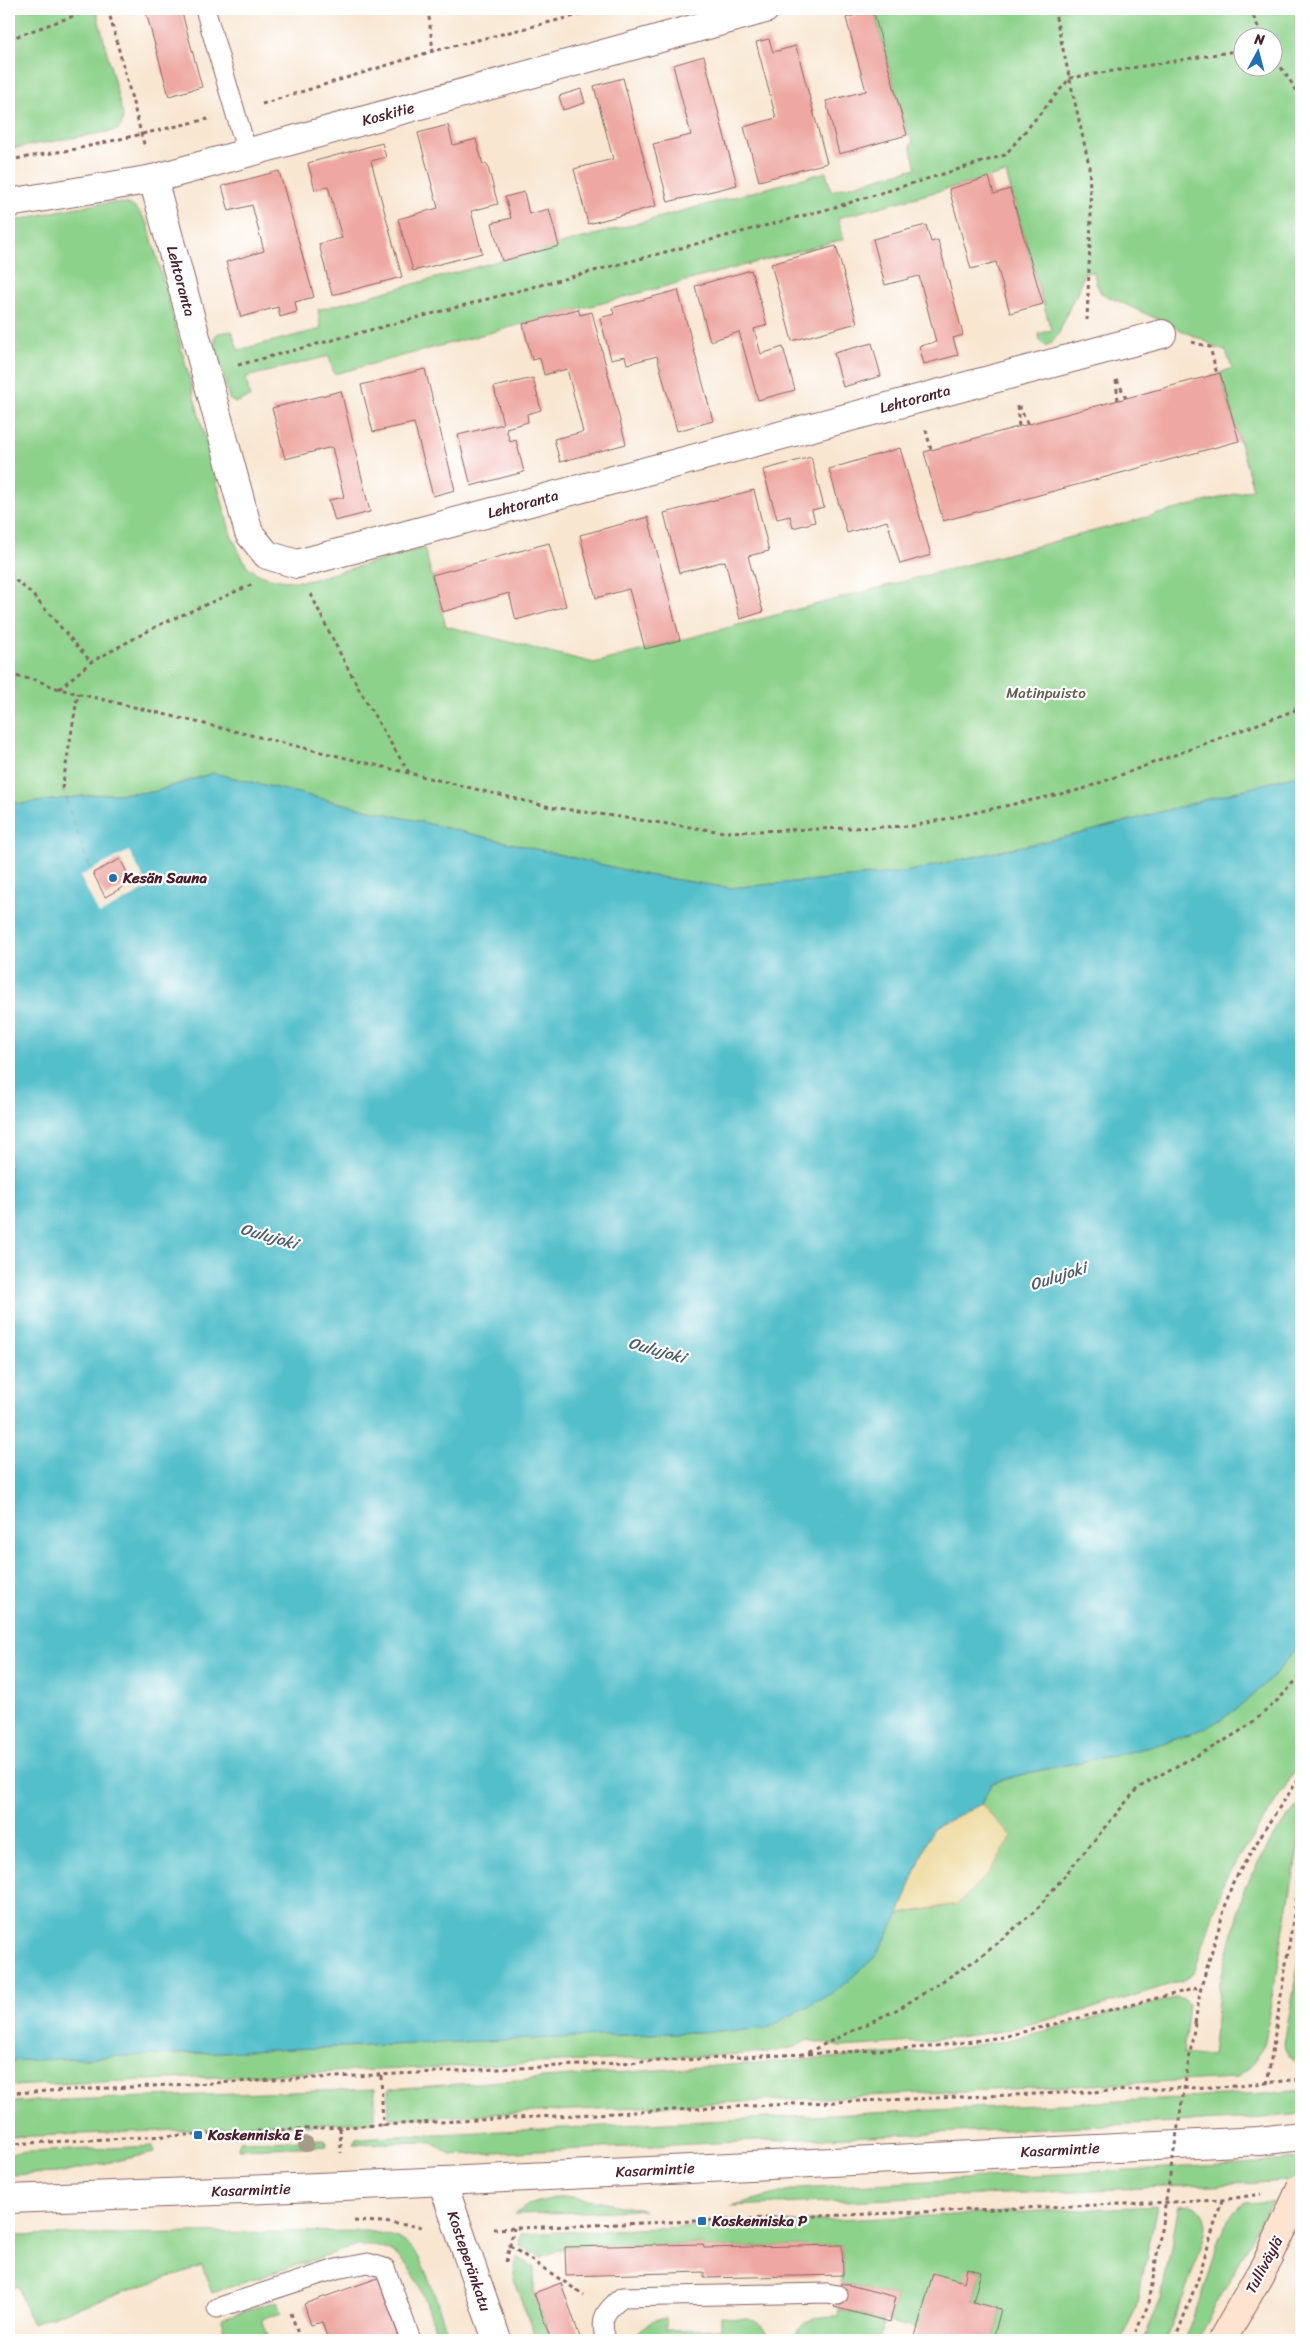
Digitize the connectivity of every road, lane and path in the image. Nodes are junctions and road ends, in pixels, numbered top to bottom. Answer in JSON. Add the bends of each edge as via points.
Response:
{"nodes":[{"id":1,"x":93,"y":9,"type":"edge"},
{"id":2,"x":108,"y":9,"type":"edge"},
{"id":3,"x":205,"y":9,"type":"edge"},
{"id":4,"x":428,"y":9,"type":"edge"},
{"id":5,"x":603,"y":9,"type":"edge"},
{"id":6,"x":764,"y":9,"type":"edge"},
{"id":7,"x":1054,"y":9,"type":"edge"},
{"id":8,"x":1250,"y":9,"type":"edge"},
{"id":9,"x":1259,"y":28,"type":"edge"},
{"id":10,"x":9,"y":39,"type":"edge"},
{"id":11,"x":433,"y":51,"type":"junction"},
{"id":12,"x":1232,"y":52,"type":"edge"},
{"id":13,"x":1282,"y":69,"type":"edge"},
{"id":14,"x":1070,"y":78,"type":"junction"},
{"id":15,"x":1301,"y":97,"type":"edge"},
{"id":16,"x":234,"y":113,"type":"junction"},
{"id":17,"x":141,"y":133,"type":"junction"},
{"id":18,"x":247,"y":152,"type":"junction"},
{"id":19,"x":9,"y":160,"type":"edge"},
{"id":20,"x":153,"y":179,"type":"junction"},
{"id":21,"x":9,"y":203,"type":"edge"},
{"id":22,"x":1162,"y":334,"type":"joint"},
{"id":23,"x":1086,"y":354,"type":"junction"},
{"id":24,"x":206,"y":373,"type":"junction"},
{"id":25,"x":1217,"y":374,"type":"dead end"},
{"id":26,"x":1116,"y":377,"type":"dead end"},
{"id":27,"x":1126,"y":398,"type":"dead end"},
{"id":28,"x":1017,"y":404,"type":"dead end"},
{"id":29,"x":1028,"y":425,"type":"dead end"},
{"id":30,"x":297,"y":564,"type":"junction"},
{"id":31,"x":9,"y":575,"type":"edge"},
{"id":32,"x":92,"y":662,"type":"junction"},
{"id":33,"x":9,"y":675,"type":"edge"},
{"id":34,"x":59,"y":689,"type":"junction"},
{"id":35,"x":78,"y":694,"type":"junction"},
{"id":36,"x":1301,"y":700,"type":"edge"},
{"id":37,"x":1301,"y":708,"type":"edge"},
{"id":38,"x":1295,"y":710,"type":"junction"},
{"id":39,"x":410,"y":774,"type":"junction"},
{"id":40,"x":62,"y":789,"type":"dead end"},
{"id":41,"x":1301,"y":1674,"type":"edge"},
{"id":42,"x":1301,"y":1776,"type":"edge"},
{"id":43,"x":1301,"y":1870,"type":"edge"},
{"id":44,"x":1201,"y":1987,"type":"junction"},
{"id":45,"x":804,"y":2054,"type":"junction"},
{"id":46,"x":381,"y":2076,"type":"junction"},
{"id":47,"x":1301,"y":2080,"type":"edge"},
{"id":48,"x":1268,"y":2084,"type":"junction"},
{"id":49,"x":9,"y":2093,"type":"edge"},
{"id":50,"x":383,"y":2126,"type":"junction"},
{"id":51,"x":1301,"y":2136,"type":"edge"},
{"id":52,"x":9,"y":2144,"type":"edge"},
{"id":53,"x":442,"y":2181,"type":"junction"},
{"id":54,"x":1301,"y":2188,"type":"edge"},
{"id":55,"x":1268,"y":2192,"type":"dead end"},
{"id":56,"x":9,"y":2199,"type":"edge"},
{"id":57,"x":1222,"y":2200,"type":"junction"},
{"id":58,"x":346,"y":2221,"type":"dead end"},
{"id":59,"x":459,"y":2232,"type":"junction"},
{"id":60,"x":510,"y":2246,"type":"dead end"},
{"id":61,"x":838,"y":2295,"type":"dead end"},
{"id":62,"x":217,"y":2308,"type":"dead end"},
{"id":63,"x":606,"y":2310,"type":"junction"},
{"id":64,"x":411,"y":2340,"type":"edge"},
{"id":65,"x":496,"y":2340,"type":"edge"},
{"id":66,"x":606,"y":2340,"type":"edge"},
{"id":67,"x":1132,"y":2340,"type":"edge"},
{"id":68,"x":1175,"y":2340,"type":"edge"},
{"id":69,"x":1222,"y":2340,"type":"edge"}],
"edges":[{"from":1,"to":10,"type":"path"},
{"from":2,"to":17,"type":"path"},
{"from":3,"to":16,"type":"lane"},
{"from":4,"to":11,"type":"path"},
{"from":5,"to":11,"type":"path"},
{"from":6,"to":18,"type":"street","name":"Koskitie"},
{"from":7,"to":14,"type":"path"},
{"from":8,"to":9,"type":"path"},
{"from":11,"to":16,"type":"path"},
{"from":12,"to":14,"type":"path"},
{"from":13,"to":15,"type":"path"},
{"from":14,"to":23,"type":"path","via":[[1089,165],[1091,217]]},
{"from":14,"to":24,"type":"path","via":[[1005,155],[832,208]]},
{"from":16,"to":17,"type":"path"},
{"from":16,"to":18,"type":"lane"},
{"from":17,"to":19,"type":"path","via":[[76,149]]},
{"from":17,"to":20,"type":"path"},
{"from":18,"to":20,"type":"street","name":"Koskitie"},
{"from":20,"to":21,"type":"street","name":"Koskitie"},
{"from":20,"to":24,"type":"street","name":"Lehtoranta"},
{"from":22,"to":23,"type":"street","name":"Lehtoranta"},
{"from":22,"to":25,"type":"path","via":[[1210,347]]},
{"from":23,"to":30,"type":"street","name":"Lehtoranta"},
{"from":24,"to":30,"type":"street","name":"Lehtoranta","via":[[249,533],[267,555]]},
{"from":26,"to":27,"type":"path"},
{"from":28,"to":29,"type":"path"},
{"from":30,"to":32,"type":"path","via":[[158,625]]},
{"from":30,"to":39,"type":"path","via":[[337,651]]},
{"from":31,"to":32,"type":"path","via":[[30,593]]},
{"from":32,"to":34,"type":"path"},
{"from":33,"to":34,"type":"path"},
{"from":34,"to":35,"type":"path"},
{"from":35,"to":39,"type":"path"},
{"from":35,"to":40,"type":"path"},
{"from":36,"to":38,"type":"path"},
{"from":37,"to":38,"type":"path"},
{"from":38,"to":39,"type":"path","via":[[1083,789],[913,826],[724,832],[550,808]]},
{"from":41,"to":45,"type":"path","via":[[1292,1686],[1233,1736],[1137,1789],[1036,1910],[982,1956],[900,2008]]},
{"from":42,"to":44,"type":"path","via":[[1232,1884]]},
{"from":43,"to":48,"type":"path"},
{"from":44,"to":45,"type":"path","via":[[1003,2037],[929,2047]]},
{"from":44,"to":67,"type":"path","bridge":true,"via":[[1148,2303]]},
{"from":45,"to":46,"type":"path"},
{"from":46,"to":49,"type":"path"},
{"from":46,"to":50,"type":"path"},
{"from":47,"to":48,"type":"path"},
{"from":48,"to":50,"type":"path","via":[[810,2103]]},
{"from":50,"to":52,"type":"path"},
{"from":51,"to":53,"type":"street","name":"Kasarmintie","via":[[1259,2141]]},
{"from":53,"to":56,"type":"street","name":"Kasarmintie"},
{"from":53,"to":59,"type":"street","name":"Kosteperänkatu"},
{"from":54,"to":69,"type":"main road","name":"Tulliväylä","bridge":true,"via":[[1269,2258]]},
{"from":55,"to":57,"type":"path"},
{"from":57,"to":59,"type":"path"},
{"from":57,"to":68,"type":"path"},
{"from":58,"to":59,"type":"path"},
{"from":59,"to":65,"type":"street","name":"Kosteperänkatu"},
{"from":60,"to":63,"type":"path"},
{"from":61,"to":63,"type":"lane","via":[[622,2297]]},
{"from":62,"to":64,"type":"lane","via":[[336,2269],[368,2263],[385,2268]]},
{"from":63,"to":66,"type":"lane","via":[[602,2328]]}]}
